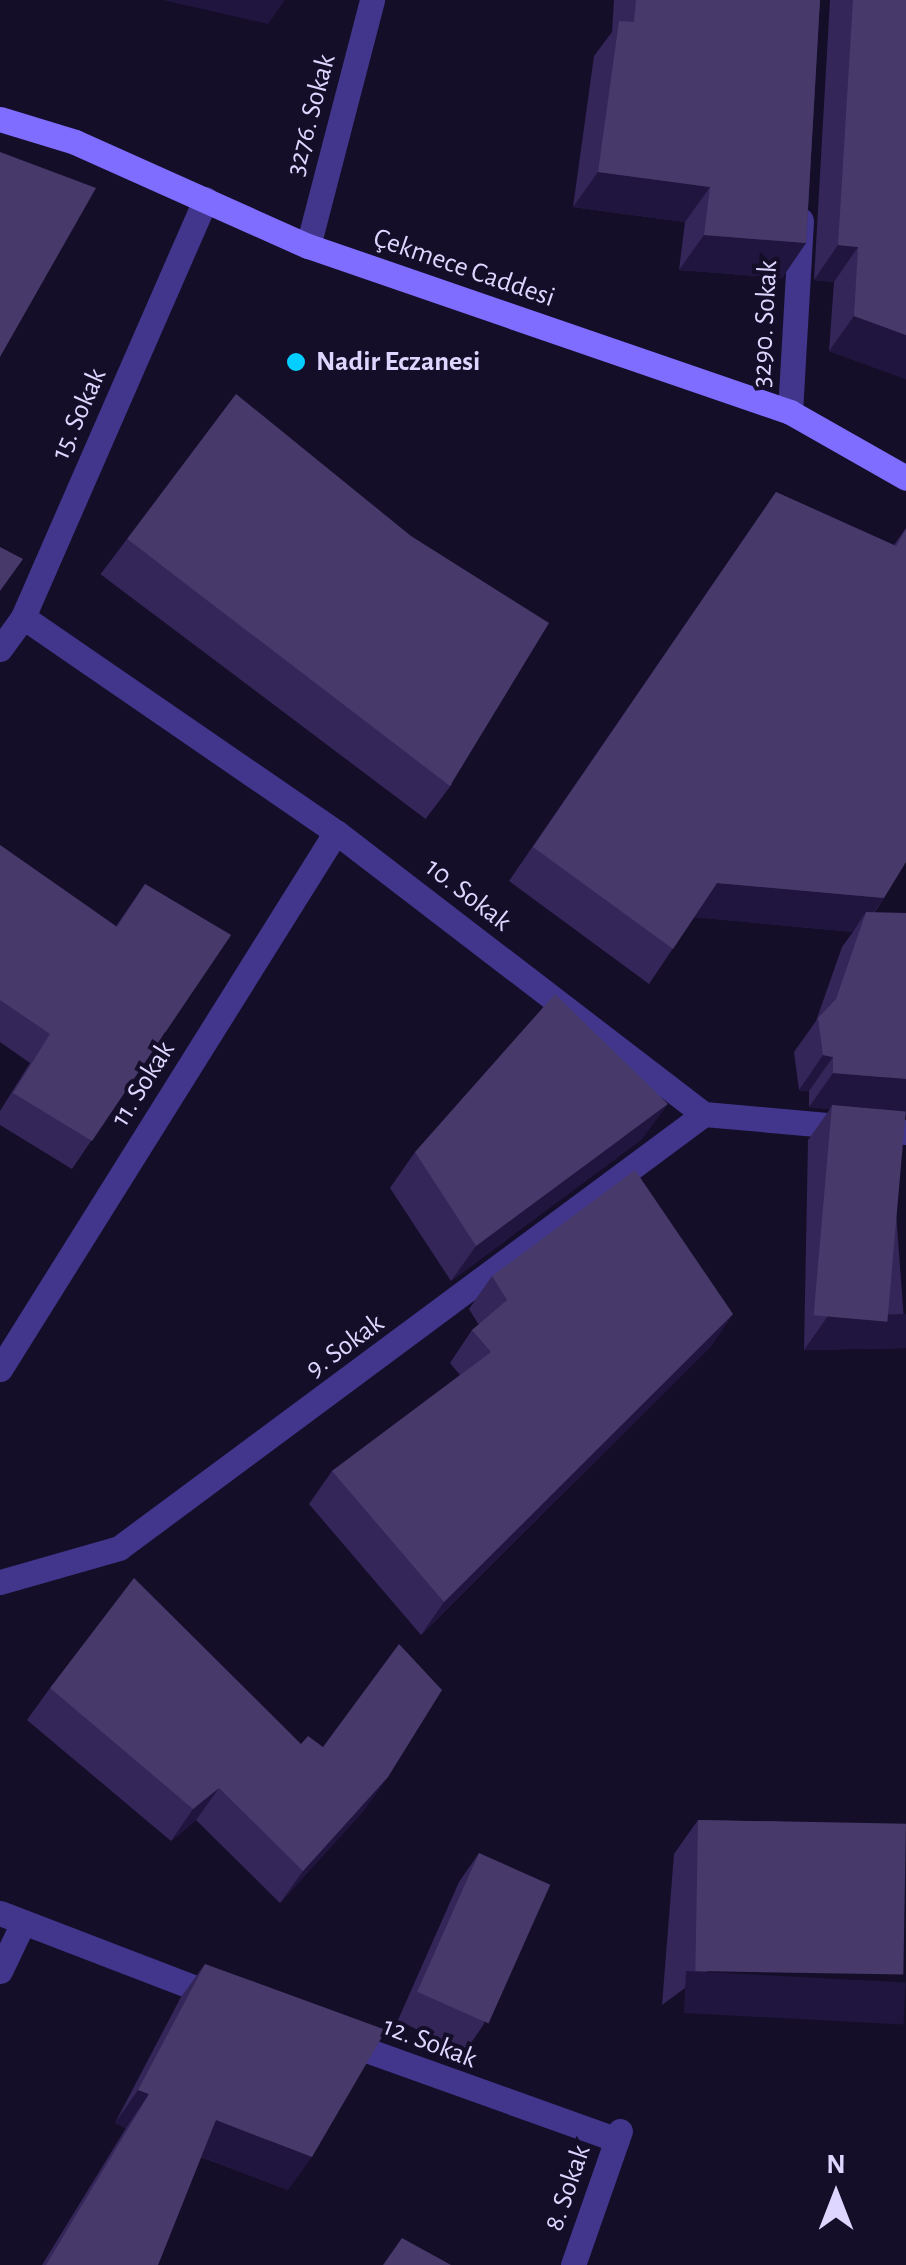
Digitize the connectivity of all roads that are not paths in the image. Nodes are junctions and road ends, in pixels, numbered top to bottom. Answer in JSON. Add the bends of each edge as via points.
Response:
{"nodes":[{"id":1,"x":372,"y":0,"type":"edge"},
{"id":2,"x":0,"y":119,"type":"edge"},
{"id":3,"x":803,"y":196,"type":"edge"},
{"id":4,"x":206,"y":200,"type":"junction"},
{"id":5,"x":308,"y":246,"type":"junction"},
{"id":6,"x":790,"y":412,"type":"junction"},
{"id":7,"x":906,"y":478,"type":"edge"},
{"id":8,"x":23,"y":618,"type":"junction"},
{"id":9,"x":0,"y":649,"type":"edge"},
{"id":10,"x":336,"y":832,"type":"junction"},
{"id":11,"x":704,"y":1114,"type":"junction"},
{"id":12,"x":906,"y":1132,"type":"edge"},
{"id":13,"x":0,"y":1369,"type":"edge"},
{"id":14,"x":0,"y":1582,"type":"edge"},
{"id":15,"x":10,"y":1920,"type":"edge"},
{"id":16,"x":0,"y":1972,"type":"edge"},
{"id":17,"x":238,"y":2004,"type":"edge"},
{"id":18,"x":311,"y":2029,"type":"edge"},
{"id":19,"x":618,"y":2135,"type":"joint"},
{"id":20,"x":573,"y":2265,"type":"edge"}],
"edges":[{"from":1,"to":5,"type":"street","name":"3276. Sokak"},
{"from":2,"to":4,"type":"main road","name":"Çekmece Caddesi"},
{"from":3,"to":6,"type":"street","name":"3290. Sokak"},
{"from":4,"to":5,"type":"main road","name":"Çekmece Caddesi"},
{"from":4,"to":8,"type":"street","name":"15. Sokak"},
{"from":5,"to":6,"type":"main road","name":"Çekmece Caddesi"},
{"from":6,"to":7,"type":"main road","name":"Çekmece Caddesi"},
{"from":8,"to":9,"type":"street","name":"15. Sokak"},
{"from":8,"to":10,"type":"street","name":"10. Sokak"},
{"from":10,"to":11,"type":"street","name":"10. Sokak"},
{"from":10,"to":13,"type":"street","name":"11. Sokak"},
{"from":11,"to":12,"type":"street"},
{"from":11,"to":14,"type":"street","name":"9. Sokak","via":[[119,1548]]},
{"from":15,"to":16,"type":"street"},
{"from":15,"to":17,"type":"street"},
{"from":18,"to":19,"type":"street","name":"12. Sokak"},
{"from":19,"to":20,"type":"street","name":"8. Sokak"}]}
